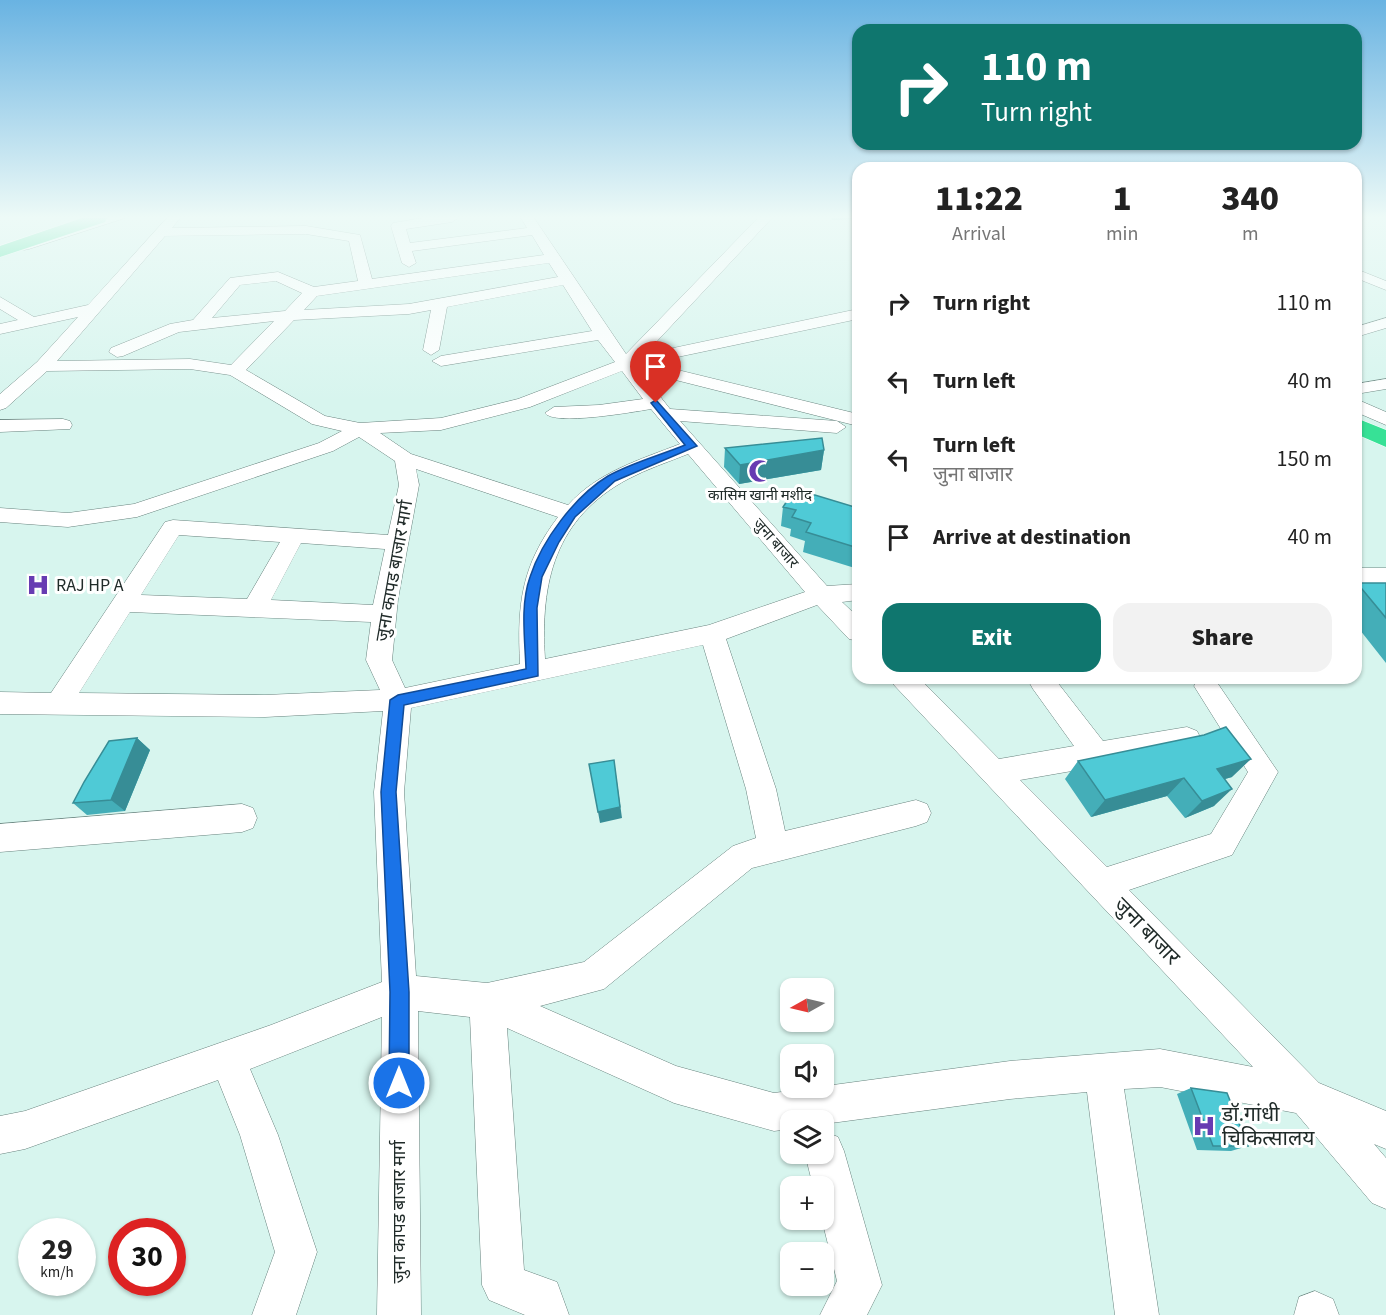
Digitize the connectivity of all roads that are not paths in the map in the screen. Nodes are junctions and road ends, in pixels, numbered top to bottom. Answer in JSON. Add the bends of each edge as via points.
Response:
{"nodes":[{"id":1,"x":119,"y":279,"type":"edge"},
{"id":2,"x":249,"y":279,"type":"edge"},
{"id":3,"x":285,"y":279,"type":"edge"},
{"id":4,"x":365,"y":279,"type":"edge"},
{"id":5,"x":402,"y":279,"type":"edge"},
{"id":6,"x":707,"y":279,"type":"edge"},
{"id":7,"x":1371,"y":279,"type":"edge"},
{"id":8,"x":567,"y":280,"type":"joint"},
{"id":9,"x":366,"y":284,"type":"junction"},
{"id":10,"x":1386,"y":286,"type":"edge"},
{"id":11,"x":312,"y":292,"type":"junction"},
{"id":12,"x":0,"y":302,"type":"edge"},
{"id":13,"x":440,"y":304,"type":"junction"},
{"id":14,"x":92,"y":309,"type":"junction"},
{"id":15,"x":290,"y":315,"type":"junction"},
{"id":16,"x":852,"y":315,"type":"edge"},
{"id":17,"x":31,"y":322,"type":"junction"},
{"id":18,"x":1386,"y":323,"type":"edge"},
{"id":19,"x":198,"y":325,"type":"junction"},
{"id":20,"x":0,"y":329,"type":"edge"},
{"id":21,"x":1362,"y":330,"type":"edge"},
{"id":22,"x":602,"y":334,"type":"junction"},
{"id":23,"x":117,"y":352,"type":"dead end"},
{"id":24,"x":627,"y":363,"type":"junction"},
{"id":25,"x":43,"y":366,"type":"junction"},
{"id":26,"x":235,"y":371,"type":"junction"},
{"id":27,"x":1386,"y":384,"type":"edge"},
{"id":28,"x":1362,"y":388,"type":"edge"},
{"id":29,"x":0,"y":404,"type":"edge"},
{"id":30,"x":1362,"y":408,"type":"edge"},
{"id":31,"x":660,"y":409,"type":"junction"},
{"id":32,"x":554,"y":413,"type":"dead end"},
{"id":33,"x":1362,"y":415,"type":"edge"},
{"id":34,"x":852,"y":419,"type":"edge"},
{"id":35,"x":1386,"y":419,"type":"edge"},
{"id":36,"x":63,"y":425,"type":"dead end"},
{"id":37,"x":0,"y":426,"type":"edge"},
{"id":38,"x":1386,"y":426,"type":"edge"},
{"id":39,"x":852,"y":428,"type":"edge"},
{"id":40,"x":1362,"y":428,"type":"edge"},
{"id":41,"x":360,"y":429,"type":"junction"},
{"id":42,"x":1362,"y":434,"type":"edge"},
{"id":43,"x":1386,"y":439,"type":"edge"},
{"id":44,"x":1386,"y":445,"type":"edge"},
{"id":45,"x":692,"y":446,"type":"junction"},
{"id":46,"x":404,"y":458,"type":"junction"},
{"id":47,"x":137,"y":510,"type":"junction"},
{"id":48,"x":571,"y":514,"type":"junction"},
{"id":49,"x":0,"y":515,"type":"edge"},
{"id":50,"x":173,"y":527,"type":"junction"},
{"id":51,"x":294,"y":536,"type":"junction"},
{"id":52,"x":398,"y":543,"type":"junction"},
{"id":53,"x":1362,"y":576,"type":"edge"},
{"id":54,"x":1386,"y":576,"type":"edge"},
{"id":55,"x":852,"y":592,"type":"edge"},
{"id":56,"x":821,"y":594,"type":"junction"},
{"id":57,"x":124,"y":603,"type":"junction"},
{"id":58,"x":254,"y":609,"type":"junction"},
{"id":59,"x":385,"y":614,"type":"junction"},
{"id":60,"x":852,"y":626,"type":"edge"},
{"id":61,"x":712,"y":634,"type":"junction"},
{"id":62,"x":533,"y":673,"type":"junction"},
{"id":63,"x":909,"y":684,"type":"edge"},
{"id":64,"x":1044,"y":684,"type":"edge"},
{"id":65,"x":1207,"y":686,"type":"dead end"},
{"id":66,"x":398,"y":700,"type":"junction"},
{"id":67,"x":0,"y":703,"type":"edge"},
{"id":68,"x":58,"y":704,"type":"junction"},
{"id":69,"x":1187,"y":739,"type":"edge"},
{"id":70,"x":1096,"y":754,"type":"junction"},
{"id":71,"x":994,"y":772,"type":"junction"},
{"id":72,"x":916,"y":813,"type":"dead end"},
{"id":73,"x":242,"y":818,"type":"dead end"},
{"id":74,"x":0,"y":838,"type":"edge"},
{"id":75,"x":774,"y":849,"type":"junction"},
{"id":76,"x":1102,"y":884,"type":"junction"},
{"id":77,"x":400,"y":992,"type":"junction"},
{"id":78,"x":487,"y":1001,"type":"junction"},
{"id":79,"x":227,"y":1058,"type":"junction"},
{"id":80,"x":1104,"y":1073,"type":"junction"},
{"id":81,"x":1306,"y":1096,"type":"junction"},
{"id":82,"x":834,"y":1110,"type":"edge"},
{"id":83,"x":780,"y":1112,"type":"edge"},
{"id":84,"x":1386,"y":1130,"type":"edge"},
{"id":85,"x":0,"y":1136,"type":"edge"},
{"id":86,"x":827,"y":1164,"type":"edge"},
{"id":87,"x":1386,"y":1189,"type":"edge"},
{"id":88,"x":274,"y":1315,"type":"edge"},
{"id":89,"x":399,"y":1315,"type":"edge"},
{"id":90,"x":547,"y":1315,"type":"edge"},
{"id":91,"x":842,"y":1315,"type":"edge"},
{"id":92,"x":1137,"y":1315,"type":"edge"}],
"edges":[{"from":1,"to":14,"type":"street"},
{"from":2,"to":19,"type":"street","via":[[235,281]]},
{"from":3,"to":11,"type":"street"},
{"from":4,"to":9,"type":"street"},
{"from":5,"to":9,"type":"street"},
{"from":6,"to":24,"type":"street"},
{"from":7,"to":10,"type":"street"},
{"from":8,"to":13,"type":"street"},
{"from":8,"to":22,"type":"street","name":"जुना बाजार"},
{"from":9,"to":11,"type":"street"},
{"from":11,"to":15,"type":"street"},
{"from":12,"to":17,"type":"street"},
{"from":13,"to":15,"type":"street"},
{"from":13,"to":22,"type":"street","via":[[436,356]]},
{"from":14,"to":17,"type":"street"},
{"from":14,"to":25,"type":"street"},
{"from":15,"to":19,"type":"street"},
{"from":15,"to":26,"type":"street"},
{"from":16,"to":24,"type":"street"},
{"from":17,"to":20,"type":"street"},
{"from":18,"to":21,"type":"street"},
{"from":19,"to":23,"type":"street","via":[[176,327]]},
{"from":22,"to":24,"type":"street","name":"जुना बाजार"},
{"from":24,"to":31,"type":"street","name":"जुना बाजार"},
{"from":24,"to":34,"type":"street"},
{"from":24,"to":41,"type":"street","via":[[524,403],[441,424]]},
{"from":25,"to":26,"type":"street","via":[[190,364]]},
{"from":25,"to":29,"type":"street"},
{"from":26,"to":41,"type":"street","via":[[319,420]]},
{"from":27,"to":28,"type":"street"},
{"from":30,"to":35,"type":"street"},
{"from":31,"to":32,"type":"street"},
{"from":31,"to":39,"type":"street"},
{"from":31,"to":45,"type":"street","name":"जुना बाजार"},
{"from":33,"to":38,"type":"highway"},
{"from":36,"to":37,"type":"street"},
{"from":40,"to":43,"type":"highway"},
{"from":41,"to":46,"type":"street"},
{"from":41,"to":47,"type":"street","via":[[326,447]]},
{"from":42,"to":44,"type":"street"},
{"from":45,"to":48,"type":"street","via":[[612,479]]},
{"from":45,"to":56,"type":"street","name":"जुना बाजार"},
{"from":46,"to":48,"type":"street"},
{"from":46,"to":52,"type":"street","name":"जुना कापड बाजार मार्ग","via":[[409,485]]},
{"from":47,"to":49,"type":"street","via":[[68,520]]},
{"from":47,"to":50,"type":"street"},
{"from":48,"to":62,"type":"street","via":[[536,577],[531,608]]},
{"from":50,"to":51,"type":"street"},
{"from":50,"to":57,"type":"street"},
{"from":51,"to":52,"type":"street"},
{"from":51,"to":58,"type":"street"},
{"from":52,"to":59,"type":"street","name":"जुना कापड बाजार मार्ग"},
{"from":53,"to":54,"type":"street"},
{"from":55,"to":56,"type":"street"},
{"from":56,"to":60,"type":"street","name":"जुना बाजार"},
{"from":56,"to":61,"type":"street"},
{"from":57,"to":58,"type":"street"},
{"from":57,"to":68,"type":"street"},
{"from":58,"to":59,"type":"street"},
{"from":59,"to":66,"type":"street","name":"जुना कापड बाजार मार्ग","via":[[379,660]]},
{"from":61,"to":62,"type":"street"},
{"from":61,"to":75,"type":"street","via":[[761,789]]},
{"from":62,"to":66,"type":"street"},
{"from":63,"to":71,"type":"street","name":"जुना बाजार"},
{"from":64,"to":70,"type":"street"},
{"from":65,"to":76,"type":"street","via":[[1264,772],[1221,845]]},
{"from":66,"to":68,"type":"street","via":[[265,706]]},
{"from":66,"to":77,"type":"street","name":"जुना कापड बाजार मार्ग","via":[[388,792]]},
{"from":67,"to":68,"type":"street"},
{"from":69,"to":70,"type":"street"},
{"from":70,"to":71,"type":"street"},
{"from":71,"to":76,"type":"street","name":"जुना बाजार"},
{"from":72,"to":75,"type":"street"},
{"from":73,"to":74,"type":"street"},
{"from":75,"to":78,"type":"street","via":[[744,856],[592,977]]},
{"from":76,"to":81,"type":"street","name":"जुना बाजार"},
{"from":77,"to":78,"type":"street"},
{"from":77,"to":79,"type":"street"},
{"from":77,"to":89,"type":"street","name":"जुना कापड बाजार मार्ग"},
{"from":78,"to":83,"type":"street","via":[[674,1084]]},
{"from":78,"to":90,"type":"street","via":[[504,1285],[542,1298]]},
{"from":79,"to":85,"type":"street"},
{"from":79,"to":88,"type":"street","via":[[259,1135],[296,1252]]},
{"from":80,"to":81,"type":"street","via":[[1160,1068]]},
{"from":80,"to":82,"type":"street","via":[[1010,1080]]},
{"from":80,"to":92,"type":"street"},
{"from":81,"to":84,"type":"street"},
{"from":81,"to":87,"type":"street","name":"जुना बाजार"},
{"from":86,"to":91,"type":"street","via":[[860,1285]]}]}
